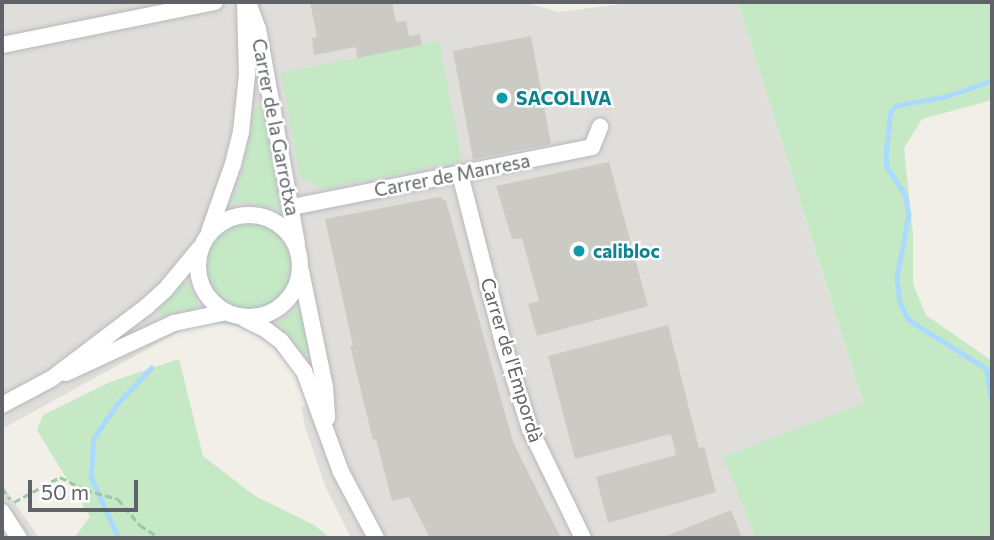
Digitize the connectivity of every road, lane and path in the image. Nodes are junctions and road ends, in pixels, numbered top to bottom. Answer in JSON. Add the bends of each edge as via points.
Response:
{"nodes":[{"id":1,"x":215,"y":2,"type":"edge"},
{"id":2,"x":246,"y":2,"type":"edge"},
{"id":3,"x":2,"y":46,"type":"edge"},
{"id":4,"x":600,"y":127,"type":"dead end"},
{"id":5,"x":460,"y":174,"type":"junction"},
{"id":6,"x":292,"y":208,"type":"junction"},
{"id":7,"x":204,"y":242,"type":"junction"},
{"id":8,"x":300,"y":260,"type":"junction"},
{"id":9,"x":234,"y":315,"type":"junction"},
{"id":10,"x":51,"y":379,"type":"junction"},
{"id":11,"x":2,"y":405,"type":"edge"},
{"id":12,"x":329,"y":441,"type":"junction"},
{"id":13,"x":2,"y":488,"type":"edge"},
{"id":14,"x":2,"y":512,"type":"edge"},
{"id":15,"x":19,"y":538,"type":"edge"},
{"id":16,"x":160,"y":538,"type":"edge"},
{"id":17,"x":259,"y":538,"type":"edge"},
{"id":18,"x":267,"y":538,"type":"edge"},
{"id":19,"x":376,"y":538,"type":"edge"},
{"id":20,"x":583,"y":538,"type":"edge"}],
"edges":[{"from":1,"to":3,"type":"street"},
{"from":2,"to":6,"type":"street","name":"Carrer de la Garrotxa","via":[[258,29]]},
{"from":2,"to":7,"type":"street","name":"Carrer de la Garrotxa","via":[[247,75],[241,132]]},
{"from":4,"to":5,"type":"street","name":"Carrer de Manresa","via":[[592,147]]},
{"from":5,"to":6,"type":"street","name":"Carrer de Manresa"},
{"from":5,"to":20,"type":"street","name":"Carrer de l'Empordà","via":[[530,429]]},
{"from":6,"to":8,"type":"street","name":"Carrer de la Garrotxa"},
{"from":7,"to":8,"type":"street","via":[[229,219],[258,216],[284,228]]},
{"from":7,"to":9,"type":"street","via":[[197,260],[200,285],[206,296]]},
{"from":7,"to":10,"type":"street","via":[[165,290]]},
{"from":8,"to":9,"type":"street","via":[[295,288],[282,306],[270,313]]},
{"from":8,"to":12,"type":"street","name":"Carrer de la Garrotxa","via":[[325,387]]},
{"from":9,"to":10,"type":"street","via":[[174,323]]},
{"from":9,"to":12,"type":"street","name":"Carrer de la Garrotxa","via":[[265,329],[294,355]]},
{"from":10,"to":11,"type":"street"},
{"from":12,"to":19,"type":"street","name":"Carrer de la Garrotxa"},
{"from":13,"to":16,"type":"path","via":[[12,503],[60,477],[118,499],[140,525]]},
{"from":14,"to":15,"type":"street"},
{"from":17,"to":18,"type":"path"}]}
